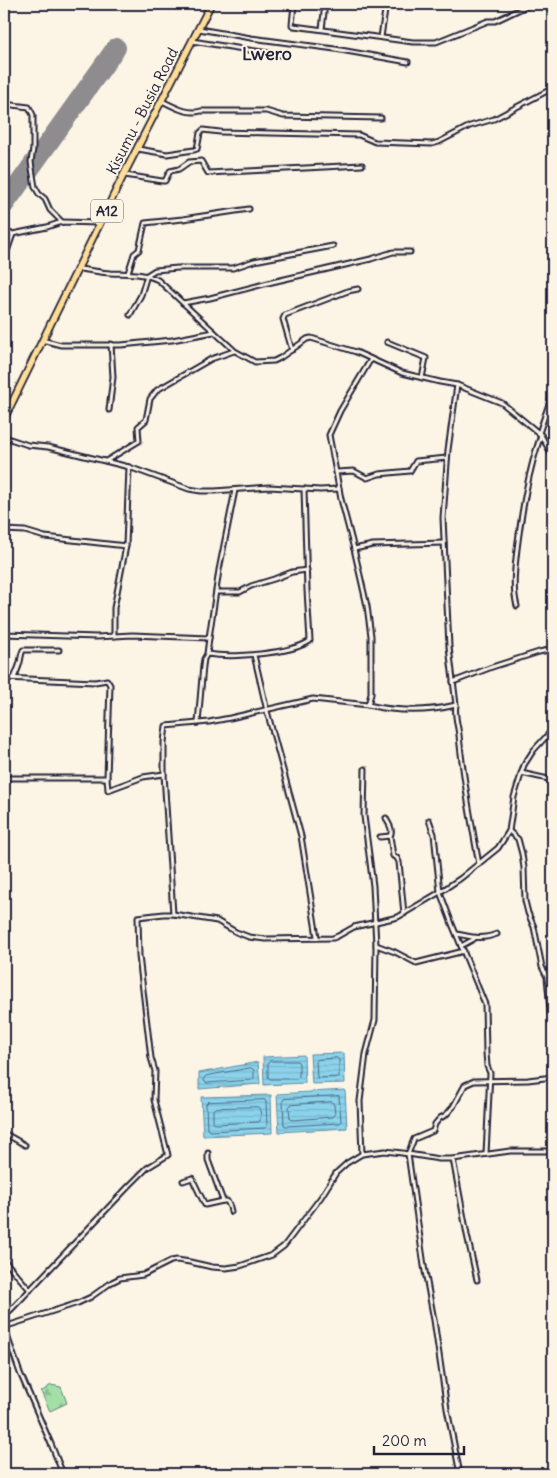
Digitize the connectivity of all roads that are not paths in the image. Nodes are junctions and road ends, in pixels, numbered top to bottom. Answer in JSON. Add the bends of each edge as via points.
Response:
{"nodes":[{"id":1,"x":211,"y":4,"type":"edge"},
{"id":2,"x":294,"y":4,"type":"edge"},
{"id":3,"x":325,"y":4,"type":"edge"},
{"id":4,"x":386,"y":4,"type":"edge"},
{"id":5,"x":530,"y":4,"type":"edge"},
{"id":6,"x":198,"y":29,"type":"junction"},
{"id":7,"x":322,"y":30,"type":"junction"},
{"id":8,"x":381,"y":37,"type":"junction"},
{"id":9,"x":192,"y":41,"type":"junction"},
{"id":10,"x":281,"y":55,"type":"dead end"},
{"id":11,"x":408,"y":62,"type":"dead end"},
{"id":12,"x":553,"y":88,"type":"edge"},
{"id":13,"x":162,"y":101,"type":"junction"},
{"id":14,"x":4,"y":104,"type":"edge"},
{"id":15,"x":381,"y":118,"type":"dead end"},
{"id":16,"x":137,"y":149,"type":"junction"},
{"id":17,"x":362,"y":165,"type":"dead end"},
{"id":18,"x":124,"y":174,"type":"junction"},
{"id":19,"x":249,"y":209,"type":"dead end"},
{"id":20,"x":62,"y":222,"type":"junction"},
{"id":21,"x":101,"y":223,"type":"junction"},
{"id":22,"x":4,"y":233,"type":"edge"},
{"id":23,"x":13,"y":234,"type":"junction"},
{"id":24,"x":333,"y":246,"type":"dead end"},
{"id":25,"x":410,"y":252,"type":"dead end"},
{"id":26,"x":4,"y":260,"type":"edge"},
{"id":27,"x":78,"y":270,"type":"junction"},
{"id":28,"x":128,"y":273,"type":"junction"},
{"id":29,"x":148,"y":276,"type":"junction"},
{"id":30,"x":358,"y":289,"type":"dead end"},
{"id":31,"x":182,"y":303,"type":"junction"},
{"id":32,"x":130,"y":314,"type":"dead end"},
{"id":33,"x":214,"y":332,"type":"junction"},
{"id":34,"x":42,"y":340,"type":"junction"},
{"id":35,"x":387,"y":342,"type":"dead end"},
{"id":36,"x":111,"y":344,"type":"junction"},
{"id":37,"x":292,"y":350,"type":"junction"},
{"id":38,"x":235,"y":351,"type":"junction"},
{"id":39,"x":371,"y":359,"type":"junction"},
{"id":40,"x":422,"y":378,"type":"junction"},
{"id":41,"x":457,"y":385,"type":"junction"},
{"id":42,"x":553,"y":398,"type":"edge"},
{"id":43,"x":109,"y":410,"type":"dead end"},
{"id":44,"x":4,"y":419,"type":"edge"},
{"id":45,"x":540,"y":434,"type":"junction"},
{"id":46,"x":4,"y":437,"type":"edge"},
{"id":47,"x":447,"y":458,"type":"junction"},
{"id":48,"x":553,"y":458,"type":"edge"},
{"id":49,"x":106,"y":461,"type":"junction"},
{"id":50,"x":129,"y":467,"type":"junction"},
{"id":51,"x":336,"y":472,"type":"junction"},
{"id":52,"x":304,"y":489,"type":"junction"},
{"id":53,"x":339,"y":489,"type":"junction"},
{"id":54,"x":235,"y":490,"type":"junction"},
{"id":55,"x":4,"y":530,"type":"edge"},
{"id":56,"x":444,"y":543,"type":"junction"},
{"id":57,"x":126,"y":546,"type":"junction"},
{"id":58,"x":354,"y":548,"type":"junction"},
{"id":59,"x":307,"y":570,"type":"junction"},
{"id":60,"x":216,"y":592,"type":"junction"},
{"id":61,"x":517,"y":606,"type":"dead end"},
{"id":62,"x":4,"y":634,"type":"edge"},
{"id":63,"x":114,"y":636,"type":"junction"},
{"id":64,"x":209,"y":638,"type":"junction"},
{"id":65,"x":553,"y":649,"type":"edge"},
{"id":66,"x":59,"y":650,"type":"dead end"},
{"id":67,"x":207,"y":654,"type":"junction"},
{"id":68,"x":254,"y":655,"type":"junction"},
{"id":69,"x":4,"y":678,"type":"edge"},
{"id":70,"x":14,"y":678,"type":"junction"},
{"id":71,"x":453,"y":682,"type":"junction"},
{"id":72,"x":368,"y":705,"type":"junction"},
{"id":73,"x":456,"y":705,"type":"junction"},
{"id":74,"x":267,"y":710,"type":"junction"},
{"id":75,"x":198,"y":723,"type":"junction"},
{"id":76,"x":553,"y":729,"type":"edge"},
{"id":77,"x":365,"y":769,"type":"dead end"},
{"id":78,"x":521,"y":773,"type":"junction"},
{"id":79,"x":164,"y":774,"type":"junction"},
{"id":80,"x":4,"y":778,"type":"edge"},
{"id":81,"x":107,"y":778,"type":"junction"},
{"id":82,"x":553,"y":780,"type":"edge"},
{"id":83,"x":386,"y":818,"type":"dead end"},
{"id":84,"x":429,"y":820,"type":"dead end"},
{"id":85,"x":509,"y":831,"type":"junction"},
{"id":86,"x":390,"y":836,"type":"junction"},
{"id":87,"x":380,"y":837,"type":"dead end"},
{"id":88,"x":479,"y":864,"type":"junction"},
{"id":89,"x":440,"y":892,"type":"junction"},
{"id":90,"x":173,"y":914,"type":"junction"},
{"id":91,"x":404,"y":914,"type":"junction"},
{"id":92,"x":376,"y":922,"type":"junction"},
{"id":93,"x":456,"y":934,"type":"junction"},
{"id":94,"x":497,"y":934,"type":"dead end"},
{"id":95,"x":317,"y":937,"type":"junction"},
{"id":96,"x":478,"y":938,"type":"junction"},
{"id":97,"x":376,"y":945,"type":"junction"},
{"id":98,"x":461,"y":946,"type":"junction"},
{"id":99,"x":464,"y":952,"type":"junction"},
{"id":100,"x":553,"y":1077,"type":"edge"},
{"id":101,"x":490,"y":1082,"type":"junction"},
{"id":102,"x":553,"y":1083,"type":"edge"},
{"id":103,"x":4,"y":1133,"type":"edge"},
{"id":104,"x":25,"y":1145,"type":"dead end"},
{"id":105,"x":553,"y":1151,"type":"edge"},
{"id":106,"x":208,"y":1153,"type":"dead end"},
{"id":107,"x":362,"y":1154,"type":"junction"},
{"id":108,"x":408,"y":1154,"type":"junction"},
{"id":109,"x":486,"y":1154,"type":"junction"},
{"id":110,"x":453,"y":1160,"type":"junction"},
{"id":111,"x":183,"y":1181,"type":"dead end"},
{"id":112,"x":223,"y":1201,"type":"junction"},
{"id":113,"x":230,"y":1212,"type":"dead end"},
{"id":114,"x":4,"y":1260,"type":"edge"},
{"id":115,"x":477,"y":1280,"type":"dead end"},
{"id":116,"x":30,"y":1290,"type":"junction"},
{"id":117,"x":4,"y":1317,"type":"edge"},
{"id":118,"x":4,"y":1327,"type":"edge"},
{"id":119,"x":63,"y":1474,"type":"edge"},
{"id":120,"x":460,"y":1474,"type":"edge"}],
"edges":[{"from":1,"to":6,"type":"highway","name":"Kisumu - Busia Road","number":"A12"},
{"from":2,"to":7,"type":"street","via":[[292,26]]},
{"from":3,"to":7,"type":"street"},
{"from":4,"to":8,"type":"street"},
{"from":5,"to":8,"type":"street","via":[[495,21],[436,42]]},
{"from":6,"to":9,"type":"highway","name":"Kisumu - Busia Road","number":"A12"},
{"from":6,"to":11,"type":"street"},
{"from":7,"to":8,"type":"street"},
{"from":9,"to":10,"type":"street"},
{"from":9,"to":13,"type":"highway","name":"Kisumu - Busia Road","number":"A12"},
{"from":12,"to":16,"type":"street","via":[[494,119],[432,144],[374,142],[359,135],[203,130],[194,150],[168,154]]},
{"from":13,"to":15,"type":"street","via":[[195,113],[266,112],[283,116]]},
{"from":13,"to":16,"type":"highway","name":"Kisumu - Busia Road","number":"A12"},
{"from":14,"to":20,"type":"street","via":[[29,107],[33,114],[31,162],[35,187]]},
{"from":16,"to":18,"type":"highway","name":"Kisumu - Busia Road","number":"A12"},
{"from":17,"to":18,"type":"street","via":[[208,173],[201,161],[195,161],[170,171],[165,181]]},
{"from":18,"to":21,"type":"highway","name":"Kisumu - Busia Road","number":"A12"},
{"from":19,"to":28,"type":"street","via":[[184,220],[145,222],[139,250],[134,254]]},
{"from":20,"to":21,"type":"street"},
{"from":20,"to":23,"type":"street"},
{"from":21,"to":27,"type":"highway","name":"Kisumu - Busia Road","number":"A12"},
{"from":22,"to":23,"type":"street"},
{"from":23,"to":26,"type":"street"},
{"from":24,"to":29,"type":"street","via":[[233,268],[155,270]]},
{"from":25,"to":31,"type":"street","via":[[393,252]]},
{"from":27,"to":28,"type":"street"},
{"from":27,"to":34,"type":"highway","name":"Kisumu - Busia Road","number":"A12"},
{"from":28,"to":29,"type":"street"},
{"from":29,"to":31,"type":"street","via":[[158,280]]},
{"from":29,"to":32,"type":"street"},
{"from":30,"to":37,"type":"street","via":[[285,315],[283,319]]},
{"from":31,"to":33,"type":"street"},
{"from":33,"to":36,"type":"street","via":[[154,342]]},
{"from":33,"to":38,"type":"street"},
{"from":34,"to":36,"type":"street","via":[[61,345]]},
{"from":34,"to":44,"type":"highway","name":"Kisumu - Busia Road","number":"A12"},
{"from":35,"to":40,"type":"street","via":[[426,358]]},
{"from":36,"to":43,"type":"street","via":[[114,377]]},
{"from":37,"to":38,"type":"street","via":[[280,358],[264,362],[255,362]]},
{"from":37,"to":39,"type":"street","via":[[312,338]]},
{"from":38,"to":49,"type":"street","via":[[211,359],[157,390],[150,399],[146,420],[138,427],[139,441]]},
{"from":39,"to":40,"type":"street","via":[[396,371]]},
{"from":39,"to":51,"type":"street","via":[[329,433]]},
{"from":40,"to":41,"type":"street"},
{"from":41,"to":45,"type":"street","via":[[507,405]]},
{"from":41,"to":47,"type":"street"},
{"from":42,"to":45,"type":"street"},
{"from":45,"to":48,"type":"street"},
{"from":45,"to":61,"type":"street","via":[[522,507],[515,578]]},
{"from":46,"to":49,"type":"street"},
{"from":47,"to":51,"type":"street","via":[[416,461],[410,471],[379,474],[371,478],[363,477],[354,470]]},
{"from":47,"to":56,"type":"street"},
{"from":49,"to":50,"type":"street"},
{"from":50,"to":54,"type":"street","via":[[189,489]]},
{"from":50,"to":57,"type":"street"},
{"from":51,"to":53,"type":"street"},
{"from":52,"to":53,"type":"street"},
{"from":52,"to":54,"type":"street","via":[[269,487]]},
{"from":52,"to":59,"type":"street"},
{"from":53,"to":58,"type":"street"},
{"from":54,"to":60,"type":"street"},
{"from":55,"to":57,"type":"street"},
{"from":56,"to":58,"type":"street"},
{"from":56,"to":71,"type":"street"},
{"from":57,"to":63,"type":"street","via":[[114,608]]},
{"from":58,"to":72,"type":"street","via":[[371,636],[371,694]]},
{"from":59,"to":60,"type":"street","via":[[292,572],[240,592]]},
{"from":59,"to":68,"type":"street","via":[[310,641],[302,646]]},
{"from":60,"to":64,"type":"street"},
{"from":62,"to":63,"type":"street"},
{"from":63,"to":64,"type":"street"},
{"from":64,"to":67,"type":"street"},
{"from":65,"to":71,"type":"street"},
{"from":66,"to":70,"type":"street","via":[[23,650]]},
{"from":67,"to":68,"type":"street"},
{"from":67,"to":75,"type":"street"},
{"from":68,"to":74,"type":"street"},
{"from":69,"to":70,"type":"street"},
{"from":70,"to":81,"type":"street","via":[[109,682]]},
{"from":71,"to":73,"type":"street"},
{"from":72,"to":73,"type":"street","via":[[393,710],[421,710]]},
{"from":72,"to":74,"type":"street","via":[[313,699]]},
{"from":73,"to":88,"type":"street","via":[[463,773]]},
{"from":74,"to":75,"type":"street"},
{"from":74,"to":95,"type":"street","via":[[301,836]]},
{"from":75,"to":79,"type":"street","via":[[166,726]]},
{"from":76,"to":78,"type":"street","via":[[533,751]]},
{"from":77,"to":92,"type":"street","via":[[364,816]]},
{"from":78,"to":82,"type":"street"},
{"from":78,"to":85,"type":"street"},
{"from":79,"to":81,"type":"street","via":[[143,777],[110,790]]},
{"from":79,"to":90,"type":"street"},
{"from":80,"to":81,"type":"street"},
{"from":83,"to":86,"type":"street"},
{"from":84,"to":89,"type":"street","via":[[434,834]]},
{"from":85,"to":88,"type":"street","via":[[498,848]]},
{"from":85,"to":100,"type":"street","via":[[518,839],[520,846],[525,901],[548,978]]},
{"from":86,"to":87,"type":"street"},
{"from":86,"to":91,"type":"street","via":[[392,854],[399,862]]},
{"from":88,"to":89,"type":"street"},
{"from":89,"to":91,"type":"street"},
{"from":89,"to":93,"type":"street"},
{"from":90,"to":95,"type":"street","via":[[217,921],[236,932],[257,938]]},
{"from":90,"to":116,"type":"street","via":[[143,916],[137,921],[150,1051],[155,1070],[154,1100],[168,1155],[147,1168],[128,1186]]},
{"from":91,"to":92,"type":"street"},
{"from":92,"to":95,"type":"street","via":[[354,927],[338,936]]},
{"from":92,"to":97,"type":"street"},
{"from":93,"to":96,"type":"street"},
{"from":93,"to":98,"type":"street"},
{"from":94,"to":96,"type":"street"},
{"from":96,"to":98,"type":"street"},
{"from":97,"to":99,"type":"street","via":[[416,963]]},
{"from":97,"to":107,"type":"street","via":[[375,1020],[366,1054],[360,1101]]},
{"from":98,"to":99,"type":"street"},
{"from":99,"to":101,"type":"street","via":[[486,1008],[485,1047]]},
{"from":100,"to":101,"type":"street"},
{"from":100,"to":102,"type":"street"},
{"from":101,"to":108,"type":"street","via":[[474,1081],[465,1085],[453,1107],[435,1124],[432,1133],[414,1139]]},
{"from":101,"to":109,"type":"street"},
{"from":103,"to":104,"type":"street"},
{"from":105,"to":109,"type":"street"},
{"from":106,"to":112,"type":"street"},
{"from":107,"to":108,"type":"street","via":[[385,1151]]},
{"from":107,"to":118,"type":"street","via":[[336,1173],[284,1246],[272,1255],[226,1268],[171,1261],[143,1275],[120,1278],[78,1303]]},
{"from":108,"to":110,"type":"street"},
{"from":108,"to":120,"type":"street"},
{"from":109,"to":110,"type":"street"},
{"from":110,"to":115,"type":"street"},
{"from":111,"to":112,"type":"street","via":[[192,1178],[205,1205]]},
{"from":112,"to":113,"type":"street","via":[[227,1201]]},
{"from":114,"to":116,"type":"street"},
{"from":116,"to":117,"type":"street"},
{"from":118,"to":119,"type":"street"}]}
